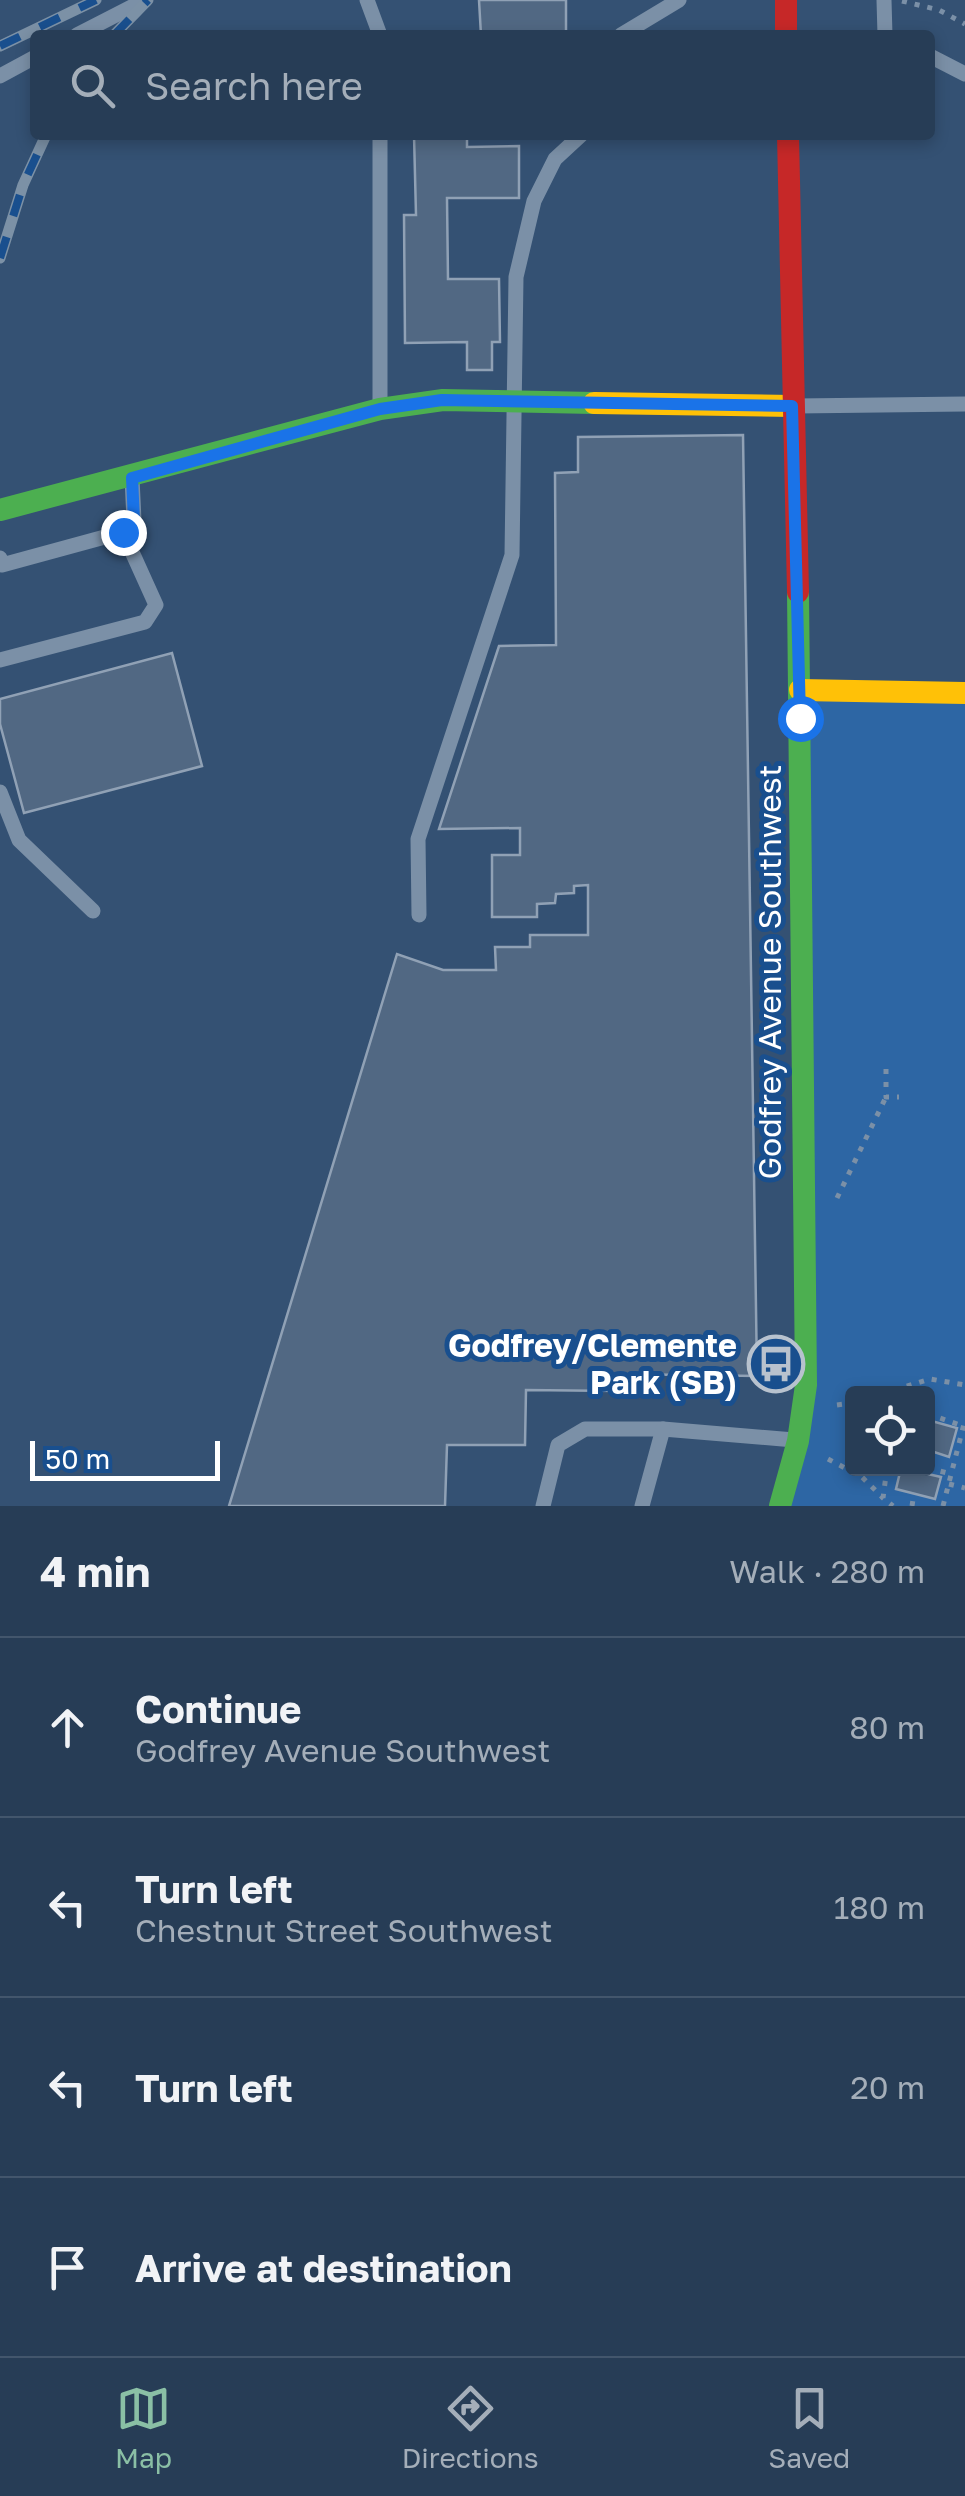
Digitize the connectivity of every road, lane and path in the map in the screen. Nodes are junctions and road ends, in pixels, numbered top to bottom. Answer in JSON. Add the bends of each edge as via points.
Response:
{"nodes":[{"id":1,"x":145,"y":0,"type":"edge"},
{"id":2,"x":368,"y":0,"type":"edge"},
{"id":3,"x":679,"y":0,"type":"edge"},
{"id":4,"x":786,"y":0,"type":"edge"},
{"id":5,"x":884,"y":0,"type":"edge"},
{"id":6,"x":899,"y":0,"type":"edge"},
{"id":7,"x":965,"y":24,"type":"edge"},
{"id":8,"x":87,"y":30,"type":"edge"},
{"id":9,"x":378,"y":30,"type":"edge"},
{"id":10,"x":629,"y":30,"type":"edge"},
{"id":11,"x":786,"y":30,"type":"edge"},
{"id":12,"x":885,"y":30,"type":"edge"},
{"id":13,"x":935,"y":59,"type":"edge"},
{"id":14,"x":30,"y":60,"type":"edge"},
{"id":15,"x":965,"y":74,"type":"edge"},
{"id":16,"x":0,"y":76,"type":"edge"},
{"id":17,"x":380,"y":140,"type":"edge"},
{"id":18,"x":576,"y":140,"type":"edge"},
{"id":19,"x":788,"y":140,"type":"edge"},
{"id":20,"x":516,"y":402,"type":"junction"},
{"id":21,"x":965,"y":404,"type":"edge"},
{"id":22,"x":792,"y":406,"type":"junction"},
{"id":23,"x":380,"y":409,"type":"junction"},
{"id":24,"x":132,"y":478,"type":"junction"},
{"id":25,"x":0,"y":510,"type":"edge"},
{"id":26,"x":123,"y":532,"type":"junction"},
{"id":27,"x":1,"y":565,"type":"edge"},
{"id":28,"x":0,"y":660,"type":"edge"},
{"id":29,"x":800,"y":690,"type":"junction"},
{"id":30,"x":965,"y":693,"type":"edge"},
{"id":31,"x":0,"y":792,"type":"edge"},
{"id":32,"x":93,"y":911,"type":"dead end"},
{"id":33,"x":419,"y":915,"type":"dead end"},
{"id":34,"x":886,"y":1069,"type":"dead end"},
{"id":35,"x":886,"y":1097,"type":"junction"},
{"id":36,"x":899,"y":1097,"type":"dead end"},
{"id":37,"x":834,"y":1202,"type":"dead end"},
{"id":38,"x":916,"y":1382,"type":"junction"},
{"id":39,"x":965,"y":1385,"type":"edge"},
{"id":40,"x":904,"y":1386,"type":"edge"},
{"id":41,"x":914,"y":1386,"type":"edge"},
{"id":42,"x":935,"y":1416,"type":"edge"},
{"id":43,"x":964,"y":1423,"type":"edge"},
{"id":44,"x":663,"y":1429,"type":"junction"},
{"id":45,"x":797,"y":1446,"type":"junction"},
{"id":46,"x":935,"y":1470,"type":"edge"},
{"id":47,"x":951,"y":1474,"type":"junction"},
{"id":48,"x":885,"y":1476,"type":"edge"},
{"id":49,"x":949,"y":1484,"type":"junction"},
{"id":50,"x":965,"y":1488,"type":"edge"},
{"id":51,"x":914,"y":1493,"type":"dead end"},
{"id":52,"x":883,"y":1498,"type":"junction"},
{"id":53,"x":544,"y":1506,"type":"edge"},
{"id":54,"x":642,"y":1506,"type":"edge"},
{"id":55,"x":780,"y":1506,"type":"edge"},
{"id":56,"x":892,"y":1506,"type":"edge"},
{"id":57,"x":912,"y":1506,"type":"edge"},
{"id":58,"x":943,"y":1506,"type":"edge"}],
"edges":[{"from":1,"to":8,"type":"lane"},
{"from":2,"to":9,"type":"lane"},
{"from":3,"to":10,"type":"lane"},
{"from":4,"to":11,"type":"main road"},
{"from":5,"to":12,"type":"lane"},
{"from":6,"to":7,"type":"path"},
{"from":13,"to":15,"type":"lane"},
{"from":14,"to":16,"type":"lane"},
{"from":17,"to":23,"type":"lane"},
{"from":18,"to":20,"type":"lane","via":[[555,159],[534,201],[516,277]]},
{"from":19,"to":22,"type":"main road","name":"Godfrey Avenue Southwest"},
{"from":20,"to":22,"type":"main road"},
{"from":20,"to":23,"type":"main road","via":[[442,400]]},
{"from":20,"to":33,"type":"lane","via":[[512,555],[418,839]]},
{"from":21,"to":22,"type":"lane"},
{"from":22,"to":29,"type":"main road","name":"Godfrey Avenue Southwest"},
{"from":23,"to":24,"type":"main road"},
{"from":24,"to":25,"type":"main road"},
{"from":24,"to":26,"type":"lane","via":[[134,520]]},
{"from":26,"to":27,"type":"lane"},
{"from":26,"to":28,"type":"lane","via":[[156,605],[145,622]]},
{"from":29,"to":30,"type":"main road"},
{"from":29,"to":45,"type":"main road","name":"Godfrey Avenue Southwest","via":[[806,1385]]},
{"from":31,"to":32,"type":"lane","via":[[19,840]]},
{"from":34,"to":35,"type":"path"},
{"from":35,"to":36,"type":"path"},
{"from":35,"to":37,"type":"path"},
{"from":38,"to":39,"type":"path"},
{"from":38,"to":40,"type":"path"},
{"from":38,"to":41,"type":"path"},
{"from":42,"to":43,"type":"path"},
{"from":43,"to":47,"type":"path"},
{"from":44,"to":45,"type":"lane"},
{"from":44,"to":53,"type":"lane","via":[[585,1428],[558,1444]]},
{"from":44,"to":54,"type":"lane"},
{"from":45,"to":52,"type":"path","via":[[841,1464]]},
{"from":45,"to":55,"type":"main road","name":"Godfrey Avenue Southwest"},
{"from":46,"to":47,"type":"path"},
{"from":47,"to":49,"type":"path"},
{"from":48,"to":52,"type":"path"},
{"from":49,"to":50,"type":"path"},
{"from":49,"to":58,"type":"path"},
{"from":51,"to":57,"type":"path"},
{"from":52,"to":56,"type":"path"}]}
